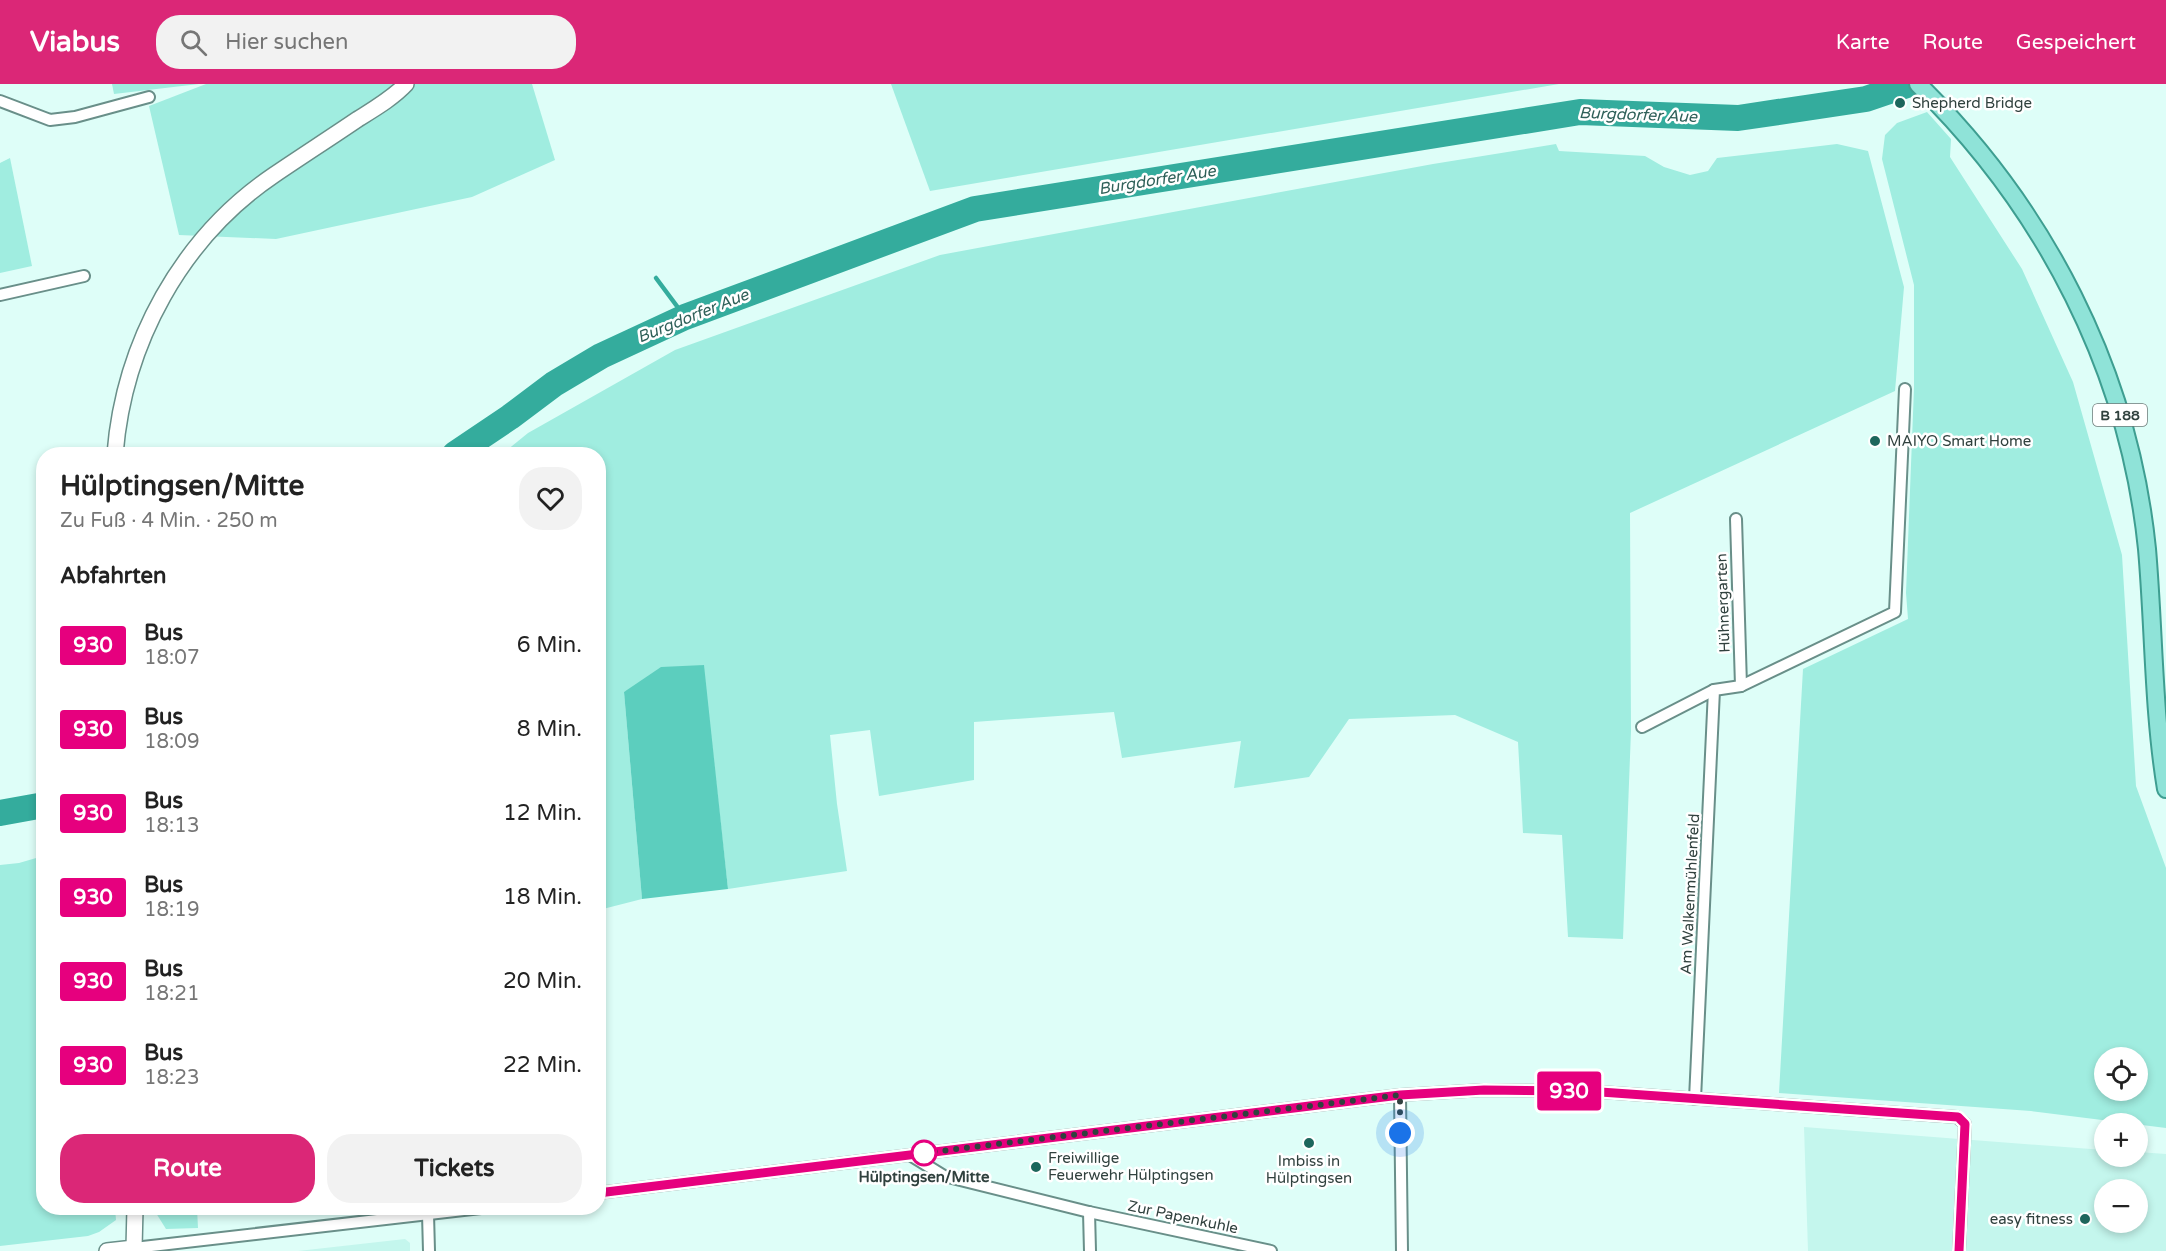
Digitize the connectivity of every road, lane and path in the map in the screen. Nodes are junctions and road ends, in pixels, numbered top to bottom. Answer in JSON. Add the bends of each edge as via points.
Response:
{"nodes":[{"id":1,"x":406,"y":84,"type":"edge"},
{"id":2,"x":1918,"y":84,"type":"edge"},
{"id":3,"x":149,"y":97,"type":"dead end"},
{"id":4,"x":0,"y":103,"type":"edge"},
{"id":5,"x":84,"y":276,"type":"dead end"},
{"id":6,"x":0,"y":295,"type":"edge"},
{"id":7,"x":1905,"y":390,"type":"dead end"},
{"id":8,"x":116,"y":447,"type":"edge"},
{"id":9,"x":1736,"y":519,"type":"dead end"},
{"id":10,"x":1741,"y":686,"type":"junction"},
{"id":11,"x":1714,"y":690,"type":"junction"},
{"id":12,"x":1642,"y":726,"type":"dead end"},
{"id":13,"x":2166,"y":789,"type":"edge"},
{"id":14,"x":1400,"y":1095,"type":"junction"},
{"id":15,"x":1695,"y":1099,"type":"junction"},
{"id":16,"x":909,"y":1155,"type":"junction"},
{"id":17,"x":606,"y":1192,"type":"edge"},
{"id":18,"x":1089,"y":1212,"type":"junction"},
{"id":19,"x":135,"y":1215,"type":"edge"},
{"id":20,"x":420,"y":1215,"type":"edge"},
{"id":21,"x":428,"y":1215,"type":"edge"},
{"id":22,"x":134,"y":1249,"type":"edge"},
{"id":23,"x":107,"y":1251,"type":"edge"},
{"id":24,"x":429,"y":1251,"type":"edge"},
{"id":25,"x":1090,"y":1251,"type":"edge"},
{"id":26,"x":1271,"y":1251,"type":"edge"},
{"id":27,"x":1402,"y":1251,"type":"edge"},
{"id":28,"x":1959,"y":1251,"type":"edge"}],
"edges":[{"from":1,"to":8,"type":"street","via":[[272,176],[236,204],[196,246],[169,285],[132,362]]},
{"from":2,"to":13,"type":"main road","number":"B 188","via":[[2006,185],[2040,235],[2083,316],[2116,401],[2143,519]]},
{"from":3,"to":4,"type":"street","via":[[50,120]]},
{"from":5,"to":6,"type":"street"},
{"from":7,"to":10,"type":"street","via":[[1894,612]]},
{"from":9,"to":10,"type":"street","name":"Hühnergarten"},
{"from":10,"to":11,"type":"street"},
{"from":11,"to":12,"type":"street"},
{"from":11,"to":15,"type":"street","name":"Am Walkenmühlenfeld"},
{"from":14,"to":15,"type":"street","via":[[1484,1090],[1569,1091]]},
{"from":14,"to":16,"type":"street"},
{"from":14,"to":27,"type":"street"},
{"from":15,"to":28,"type":"street","via":[[1958,1117],[1965,1124]]},
{"from":16,"to":17,"type":"street"},
{"from":16,"to":18,"type":"street","name":"Zur Papenkuhle","via":[[944,1176]]},
{"from":18,"to":25,"type":"street"},
{"from":18,"to":26,"type":"street","name":"Zur Papenkuhle"},
{"from":19,"to":22,"type":"street"},
{"from":20,"to":22,"type":"street"},
{"from":21,"to":24,"type":"street"},
{"from":22,"to":23,"type":"street"}]}
